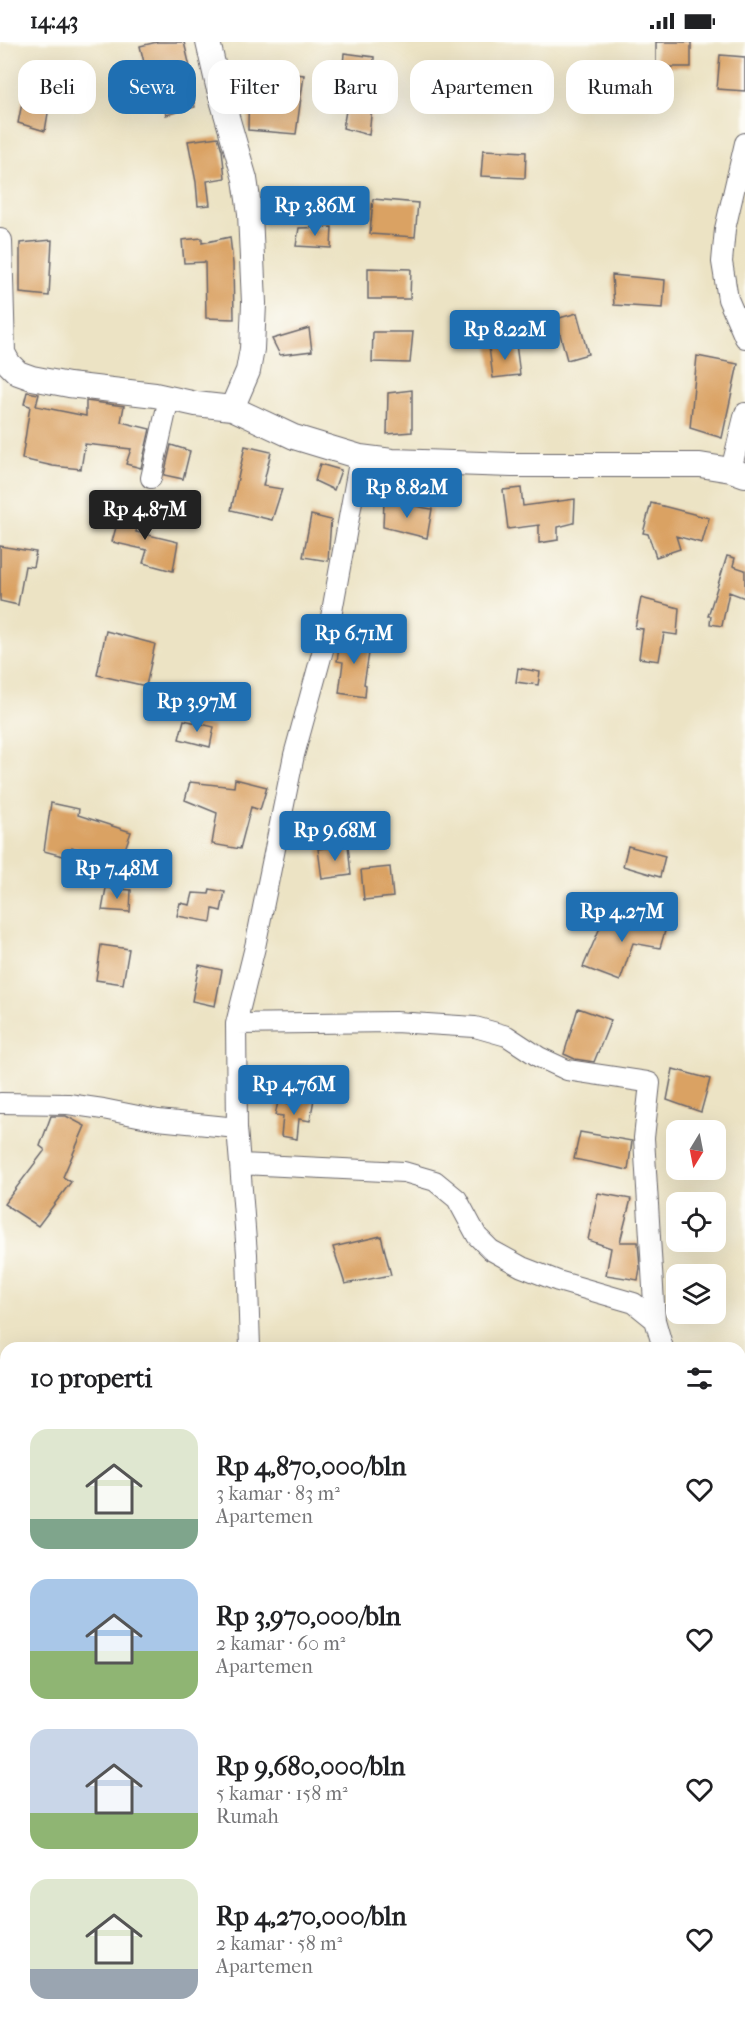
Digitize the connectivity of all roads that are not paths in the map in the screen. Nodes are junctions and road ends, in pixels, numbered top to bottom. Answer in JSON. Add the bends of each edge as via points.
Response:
{"nodes":[{"id":1,"x":208,"y":42,"type":"edge"},
{"id":2,"x":745,"y":143,"type":"edge"},
{"id":3,"x":738,"y":207,"type":"edge"},
{"id":4,"x":0,"y":241,"type":"edge"},
{"id":5,"x":745,"y":338,"type":"edge"},
{"id":6,"x":169,"y":398,"type":"junction"},
{"id":7,"x":232,"y":408,"type":"junction"},
{"id":8,"x":745,"y":413,"type":"edge"},
{"id":9,"x":360,"y":457,"type":"junction"},
{"id":10,"x":738,"y":472,"type":"edge"},
{"id":11,"x":151,"y":478,"type":"dead end"},
{"id":12,"x":236,"y":1024,"type":"junction"},
{"id":13,"x":0,"y":1103,"type":"edge"},
{"id":14,"x":237,"y":1128,"type":"junction"},
{"id":15,"x":240,"y":1164,"type":"junction"},
{"id":16,"x":655,"y":1320,"type":"junction"},
{"id":17,"x":250,"y":1342,"type":"edge"},
{"id":18,"x":661,"y":1342,"type":"edge"}],
"edges":[{"from":1,"to":7,"type":"street","via":[[245,179],[250,213],[252,348],[248,370]]},
{"from":2,"to":3,"type":"street"},
{"from":3,"to":5,"type":"street","via":[[725,229],[722,262],[728,299]]},
{"from":4,"to":6,"type":"street","via":[[3,353],[18,373],[69,385]]},
{"from":6,"to":7,"type":"street"},
{"from":6,"to":11,"type":"street"},
{"from":7,"to":9,"type":"street","via":[[294,437]]},
{"from":8,"to":10,"type":"street"},
{"from":9,"to":10,"type":"street","via":[[512,465],[700,465]]},
{"from":9,"to":12,"type":"street","via":[[329,628],[294,755]]},
{"from":12,"to":14,"type":"street"},
{"from":12,"to":16,"type":"street","via":[[395,1022],[475,1027],[507,1036],[567,1070],[650,1083],[644,1138]]},
{"from":13,"to":14,"type":"street","via":[[68,1104],[158,1120]]},
{"from":14,"to":15,"type":"street"},
{"from":15,"to":16,"type":"street","via":[[404,1172],[435,1181],[457,1199],[477,1236],[491,1250],[531,1271],[634,1303]]},
{"from":15,"to":17,"type":"street"},
{"from":16,"to":18,"type":"street"}]}
